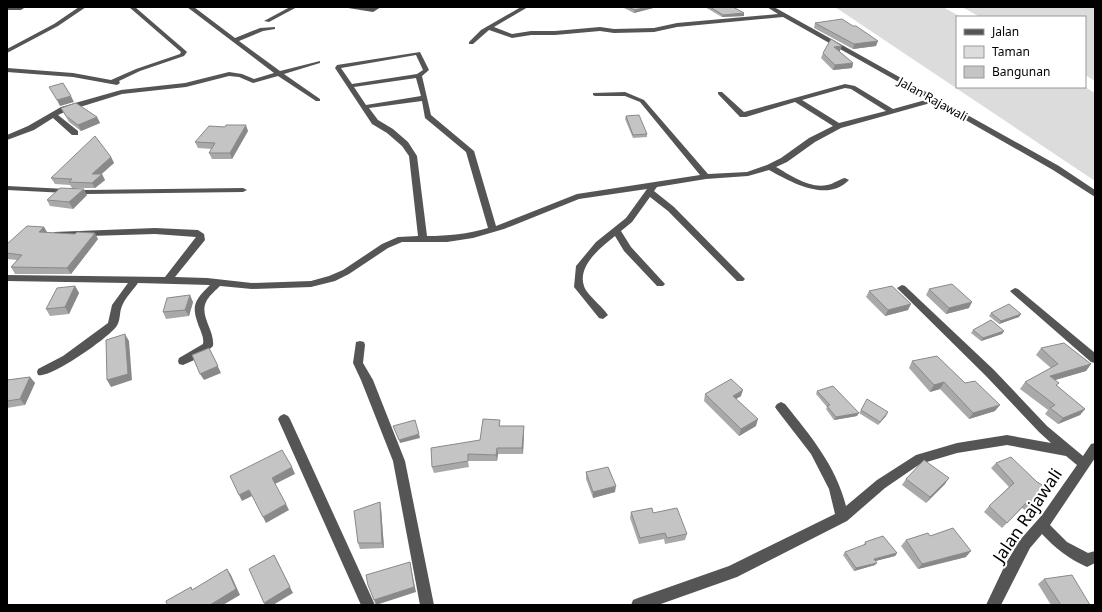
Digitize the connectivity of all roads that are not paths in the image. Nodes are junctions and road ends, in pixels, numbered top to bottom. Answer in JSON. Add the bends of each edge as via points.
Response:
{"nodes":[{"id":1,"x":83,"y":7,"type":"edge"},
{"id":2,"x":132,"y":7,"type":"edge"},
{"id":3,"x":190,"y":7,"type":"edge"},
{"id":4,"x":294,"y":7,"type":"edge"},
{"id":5,"x":345,"y":7,"type":"edge"},
{"id":6,"x":378,"y":7,"type":"edge"},
{"id":7,"x":525,"y":7,"type":"edge"},
{"id":8,"x":770,"y":7,"type":"edge"},
{"id":9,"x":7,"y":8,"type":"edge"},
{"id":10,"x":21,"y":8,"type":"dead end"},
{"id":11,"x":784,"y":15,"type":"junction"},
{"id":12,"x":267,"y":21,"type":"dead end"},
{"id":13,"x":273,"y":28,"type":"dead end"},
{"id":14,"x":490,"y":28,"type":"junction"},
{"id":15,"x":235,"y":40,"type":"junction"},
{"id":16,"x":471,"y":44,"type":"dead end"},
{"id":17,"x":7,"y":51,"type":"edge"},
{"id":18,"x":318,"y":62,"type":"dead end"},
{"id":19,"x":7,"y":70,"type":"edge"},
{"id":20,"x":280,"y":74,"type":"junction"},
{"id":21,"x":419,"y":76,"type":"junction"},
{"id":22,"x":112,"y":82,"type":"junction"},
{"id":23,"x":350,"y":86,"type":"junction"},
{"id":24,"x":121,"y":92,"type":"junction"},
{"id":25,"x":720,"y":93,"type":"dead end"},
{"id":26,"x":595,"y":94,"type":"dead end"},
{"id":27,"x":425,"y":98,"type":"junction"},
{"id":28,"x":318,"y":100,"type":"dead end"},
{"id":29,"x":934,"y":100,"type":"junction"},
{"id":30,"x":798,"y":101,"type":"junction"},
{"id":31,"x":364,"y":107,"type":"junction"},
{"id":32,"x":892,"y":111,"type":"junction"},
{"id":33,"x":53,"y":116,"type":"junction"},
{"id":34,"x":838,"y":126,"type":"junction"},
{"id":35,"x":75,"y":133,"type":"dead end"},
{"id":36,"x":7,"y":138,"type":"edge"},
{"id":37,"x":770,"y":167,"type":"junction"},
{"id":38,"x":706,"y":178,"type":"junction"},
{"id":39,"x":845,"y":180,"type":"dead end"},
{"id":40,"x":7,"y":188,"type":"edge"},
{"id":41,"x":652,"y":189,"type":"junction"},
{"id":42,"x":244,"y":190,"type":"dead end"},
{"id":43,"x":1095,"y":194,"type":"edge"},
{"id":44,"x":493,"y":229,"type":"junction"},
{"id":45,"x":616,"y":230,"type":"junction"},
{"id":46,"x":57,"y":234,"type":"edge"},
{"id":47,"x":423,"y":238,"type":"junction"},
{"id":48,"x":7,"y":278,"type":"edge"},
{"id":49,"x":740,"y":279,"type":"dead end"},
{"id":50,"x":135,"y":281,"type":"junction"},
{"id":51,"x":167,"y":281,"type":"junction"},
{"id":52,"x":218,"y":282,"type":"junction"},
{"id":53,"x":660,"y":284,"type":"dead end"},
{"id":54,"x":902,"y":288,"type":"dead end"},
{"id":55,"x":1015,"y":291,"type":"dead end"},
{"id":56,"x":603,"y":314,"type":"dead end"},
{"id":57,"x":360,"y":345,"type":"dead end"},
{"id":58,"x":1095,"y":359,"type":"edge"},
{"id":59,"x":183,"y":360,"type":"dead end"},
{"id":60,"x":42,"y":372,"type":"dead end"},
{"id":61,"x":781,"y":407,"type":"dead end"},
{"id":62,"x":284,"y":419,"type":"dead end"},
{"id":63,"x":1095,"y":448,"type":"edge"},
{"id":64,"x":1067,"y":451,"type":"junction"},
{"id":65,"x":1084,"y":464,"type":"junction"},
{"id":66,"x":842,"y":517,"type":"junction"},
{"id":67,"x":1042,"y":525,"type":"junction"},
{"id":68,"x":1095,"y":557,"type":"edge"},
{"id":69,"x":368,"y":605,"type":"edge"},
{"id":70,"x":427,"y":605,"type":"edge"},
{"id":71,"x":638,"y":605,"type":"edge"},
{"id":72,"x":993,"y":605,"type":"edge"}],
"edges":[{"from":1,"to":17,"type":"street","via":[[56,25]]},
{"from":2,"to":22,"type":"street","via":[[184,52]]},
{"from":3,"to":15,"type":"street"},
{"from":4,"to":12,"type":"street"},
{"from":5,"to":6,"type":"street","via":[[373,10]]},
{"from":7,"to":14,"type":"street"},
{"from":8,"to":11,"type":"street","name":"Jalan Rajawali"},
{"from":9,"to":10,"type":"street"},
{"from":11,"to":14,"type":"street","via":[[677,25],[648,31],[600,29],[512,36]]},
{"from":11,"to":29,"type":"street","name":"Jalan Rajawali"},
{"from":13,"to":15,"type":"street","via":[[262,29]]},
{"from":14,"to":16,"type":"street","via":[[483,31]]},
{"from":15,"to":20,"type":"street"},
{"from":18,"to":20,"type":"street"},
{"from":19,"to":22,"type":"street","via":[[72,75]]},
{"from":20,"to":24,"type":"street","via":[[253,81],[240,75],[229,74],[186,85]]},
{"from":20,"to":28,"type":"street"},
{"from":21,"to":23,"type":"street"},
{"from":21,"to":23,"type":"street","via":[[426,70],[418,53],[414,53],[339,66]]},
{"from":21,"to":27,"type":"street"},
{"from":22,"to":24,"type":"street","via":[[121,84]]},
{"from":23,"to":31,"type":"street"},
{"from":24,"to":33,"type":"street","via":[[64,109]]},
{"from":25,"to":30,"type":"street","via":[[743,115]]},
{"from":26,"to":38,"type":"street","via":[[622,93],[635,96],[642,101]]},
{"from":27,"to":31,"type":"street"},
{"from":27,"to":44,"type":"street","via":[[428,116],[470,151]]},
{"from":29,"to":32,"type":"street"},
{"from":29,"to":43,"type":"street","name":"Jalan Rajawali","via":[[1056,168]]},
{"from":30,"to":32,"type":"street","via":[[845,86],[853,87]]},
{"from":30,"to":34,"type":"street"},
{"from":31,"to":47,"type":"street","via":[[375,122],[405,144],[413,156]]},
{"from":32,"to":34,"type":"street"},
{"from":33,"to":35,"type":"street"},
{"from":33,"to":36,"type":"street"},
{"from":34,"to":37,"type":"street"},
{"from":37,"to":38,"type":"street","via":[[748,174]]},
{"from":37,"to":39,"type":"street","via":[[789,178],[825,189]]},
{"from":38,"to":41,"type":"street"},
{"from":40,"to":42,"type":"street","via":[[86,192]]},
{"from":41,"to":44,"type":"street","via":[[577,197]]},
{"from":41,"to":45,"type":"street","via":[[629,220]]},
{"from":41,"to":49,"type":"street"},
{"from":44,"to":47,"type":"street","via":[[447,239]]},
{"from":45,"to":53,"type":"street","via":[[627,249]]},
{"from":45,"to":56,"type":"street","via":[[599,244],[579,268],[579,287]]},
{"from":46,"to":51,"type":"street","via":[[155,231],[198,233],[201,236],[200,240]]},
{"from":47,"to":52,"type":"street","via":[[401,239],[385,246],[346,272],[332,279],[311,284],[252,286]]},
{"from":48,"to":50,"type":"street"},
{"from":50,"to":51,"type":"street"},
{"from":50,"to":60,"type":"street","via":[[117,305],[113,324],[107,330],[67,359]]},
{"from":51,"to":52,"type":"street"},
{"from":52,"to":59,"type":"street","via":[[203,298],[200,306],[199,313],[209,338],[208,346]]},
{"from":54,"to":64,"type":"street"},
{"from":55,"to":58,"type":"street"},
{"from":57,"to":70,"type":"street","via":[[358,363],[399,461]]},
{"from":61,"to":66,"type":"street","via":[[815,450],[835,488]]},
{"from":62,"to":69,"type":"street"},
{"from":63,"to":65,"type":"street","name":"Jalan Rajawali"},
{"from":64,"to":65,"type":"street"},
{"from":64,"to":66,"type":"street","via":[[1007,440],[943,452],[916,460],[881,484]]},
{"from":65,"to":67,"type":"street","name":"Jalan Rajawali"},
{"from":66,"to":71,"type":"street","via":[[732,572]]},
{"from":67,"to":68,"type":"street","via":[[1062,546],[1086,560]]},
{"from":67,"to":72,"type":"street","name":"Jalan Rajawali","via":[[1025,544]]}]}
